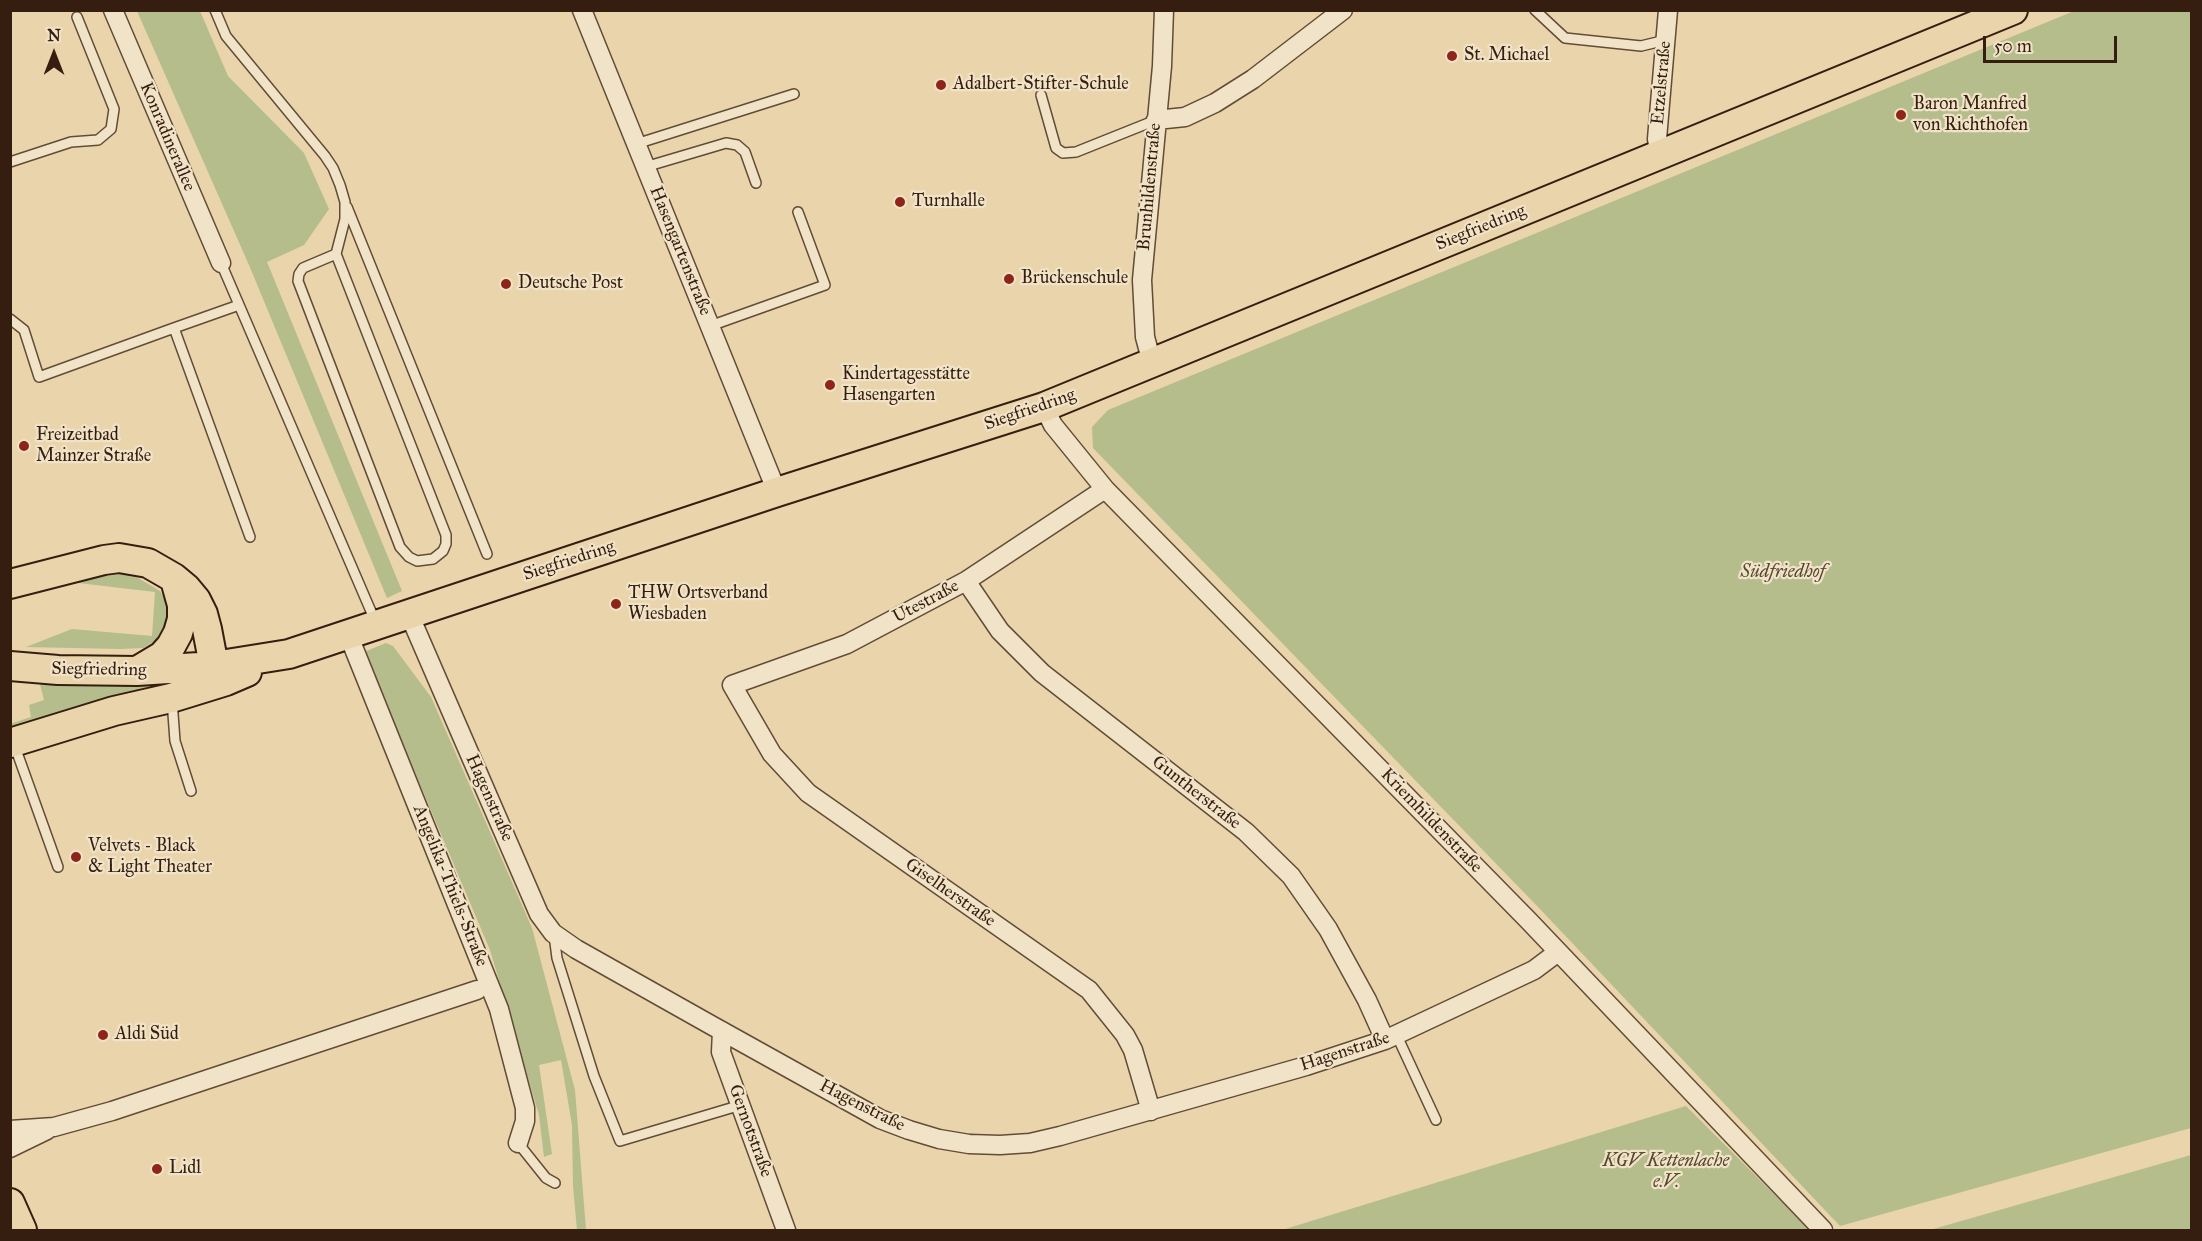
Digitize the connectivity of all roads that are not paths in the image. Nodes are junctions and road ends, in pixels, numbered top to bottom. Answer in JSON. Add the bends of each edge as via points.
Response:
{"nodes":[{"id":1,"x":113,"y":10,"type":"edge"},
{"id":2,"x":214,"y":10,"type":"edge"},
{"id":3,"x":582,"y":10,"type":"edge"},
{"id":4,"x":1164,"y":10,"type":"edge"},
{"id":5,"x":1536,"y":10,"type":"edge"},
{"id":6,"x":1668,"y":10,"type":"edge"},
{"id":7,"x":2013,"y":10,"type":"edge"},
{"id":8,"x":1334,"y":14,"type":"edge"},
{"id":9,"x":76,"y":17,"type":"dead end"},
{"id":10,"x":1666,"y":40,"type":"junction"},
{"id":11,"x":794,"y":94,"type":"dead end"},
{"id":12,"x":1041,"y":95,"type":"dead end"},
{"id":13,"x":1156,"y":120,"type":"junction"},
{"id":14,"x":636,"y":144,"type":"junction"},
{"id":15,"x":1660,"y":155,"type":"junction"},
{"id":16,"x":10,"y":162,"type":"edge"},
{"id":17,"x":645,"y":167,"type":"junction"},
{"id":18,"x":756,"y":183,"type":"dead end"},
{"id":19,"x":345,"y":202,"type":"junction"},
{"id":20,"x":798,"y":212,"type":"dead end"},
{"id":21,"x":336,"y":254,"type":"junction"},
{"id":22,"x":221,"y":263,"type":"joint"},
{"id":23,"x":239,"y":305,"type":"junction"},
{"id":24,"x":10,"y":319,"type":"edge"},
{"id":25,"x":710,"y":326,"type":"junction"},
{"id":26,"x":174,"y":328,"type":"junction"},
{"id":27,"x":1152,"y":363,"type":"junction"},
{"id":28,"x":1044,"y":407,"type":"junction"},
{"id":29,"x":1105,"y":489,"type":"junction"},
{"id":30,"x":777,"y":492,"type":"junction"},
{"id":31,"x":250,"y":537,"type":"dead end"},
{"id":32,"x":487,"y":554,"type":"dead end"},
{"id":33,"x":174,"y":578,"type":"junction"},
{"id":34,"x":966,"y":581,"type":"junction"},
{"id":35,"x":10,"y":584,"type":"edge"},
{"id":36,"x":409,"y":614,"type":"junction"},
{"id":37,"x":376,"y":625,"type":"junction"},
{"id":38,"x":348,"y":634,"type":"junction"},
{"id":39,"x":289,"y":654,"type":"junction"},
{"id":40,"x":10,"y":666,"type":"edge"},
{"id":41,"x":214,"y":666,"type":"junction"},
{"id":42,"x":137,"y":671,"type":"junction"},
{"id":43,"x":732,"y":685,"type":"joint"},
{"id":44,"x":171,"y":698,"type":"junction"},
{"id":45,"x":12,"y":742,"type":"edge"},
{"id":46,"x":191,"y":791,"type":"dead end"},
{"id":47,"x":57,"y":867,"type":"dead end"},
{"id":48,"x":553,"y":933,"type":"junction"},
{"id":49,"x":1558,"y":951,"type":"junction"},
{"id":50,"x":477,"y":990,"type":"dead end"},
{"id":51,"x":722,"y":1031,"type":"junction"},
{"id":52,"x":1391,"y":1038,"type":"junction"},
{"id":53,"x":741,"y":1105,"type":"junction"},
{"id":54,"x":1151,"y":1111,"type":"junction"},
{"id":55,"x":1436,"y":1120,"type":"dead end"},
{"id":56,"x":54,"y":1127,"type":"junction"},
{"id":57,"x":10,"y":1130,"type":"edge"},
{"id":58,"x":518,"y":1143,"type":"joint"},
{"id":59,"x":10,"y":1148,"type":"edge"},
{"id":60,"x":555,"y":1183,"type":"dead end"},
{"id":61,"x":10,"y":1203,"type":"edge"},
{"id":62,"x":22,"y":1230,"type":"edge"},
{"id":63,"x":786,"y":1230,"type":"edge"},
{"id":64,"x":1823,"y":1230,"type":"edge"}],
"edges":[{"from":1,"to":22,"type":"street","name":"Konradinerallee"},
{"from":2,"to":19,"type":"lane","via":[[226,36],[325,156]]},
{"from":3,"to":14,"type":"street","name":"Hasengartenstraße"},
{"from":4,"to":13,"type":"street","name":"Brunhildenstraße"},
{"from":5,"to":10,"type":"lane","via":[[1564,38],[1641,46]]},
{"from":6,"to":10,"type":"street","name":"Etzelstraße"},
{"from":7,"to":15,"type":"main road","name":"Siegfriedring"},
{"from":8,"to":13,"type":"street","via":[[1253,79],[1215,103],[1185,117]]},
{"from":9,"to":16,"type":"lane","via":[[114,109],[111,129],[98,140],[71,142]]},
{"from":10,"to":15,"type":"street","name":"Etzelstraße","via":[[1657,134]]},
{"from":11,"to":14,"type":"lane"},
{"from":12,"to":13,"type":"lane","via":[[1056,148],[1063,153],[1076,153]]},
{"from":13,"to":27,"type":"street","name":"Brunhildenstraße","via":[[1142,280],[1145,337]]},
{"from":14,"to":17,"type":"street","name":"Hasengartenstraße"},
{"from":15,"to":27,"type":"main road","name":"Siegfriedring"},
{"from":17,"to":18,"type":"lane","via":[[726,143],[745,152]]},
{"from":17,"to":25,"type":"street","name":"Hasengartenstraße"},
{"from":19,"to":21,"type":"lane"},
{"from":19,"to":32,"type":"lane"},
{"from":20,"to":25,"type":"lane","via":[[825,285]]},
{"from":21,"to":21,"type":"lane","via":[[303,268],[298,281],[400,547],[417,561],[432,559],[443,551],[446,535]]},
{"from":22,"to":23,"type":"lane"},
{"from":23,"to":26,"type":"lane"},
{"from":23,"to":37,"type":"lane"},
{"from":24,"to":26,"type":"lane","via":[[24,330],[39,377]]},
{"from":25,"to":30,"type":"street","name":"Hasengartenstraße"},
{"from":26,"to":31,"type":"lane"},
{"from":27,"to":28,"type":"main road","name":"Siegfriedring"},
{"from":28,"to":29,"type":"street","name":"Kriemhildenstraße","via":[[1053,425]]},
{"from":28,"to":30,"type":"main road","name":"Siegfriedring"},
{"from":29,"to":34,"type":"street","name":"Utestraße"},
{"from":29,"to":49,"type":"street","name":"Kriemhildenstraße"},
{"from":30,"to":36,"type":"main road","name":"Siegfriedring"},
{"from":33,"to":35,"type":"main road","via":[[148,563],[119,558]]},
{"from":33,"to":41,"type":"main road","via":[[186,588],[203,614]]},
{"from":33,"to":42,"type":"main road","via":[[182,605],[178,633],[162,656]]},
{"from":34,"to":43,"type":"street","name":"Utestraße","via":[[847,644]]},
{"from":34,"to":52,"type":"street","name":"Guntherstraße","via":[[1000,631],[1042,673],[1246,832],[1291,876],[1328,929]]},
{"from":36,"to":37,"type":"main road","name":"Siegfriedring"},
{"from":36,"to":48,"type":"street","name":"Hagenstraße","via":[[539,914]]},
{"from":37,"to":38,"type":"main road","name":"Siegfriedring"},
{"from":38,"to":39,"type":"main road","name":"Siegfriedring"},
{"from":38,"to":58,"type":"street","name":"Angelika-Thiels-Straße","via":[[497,1002],[525,1108]]},
{"from":39,"to":41,"type":"main road","name":"Siegfriedring"},
{"from":39,"to":44,"type":"main road","via":[[226,681]]},
{"from":40,"to":42,"type":"main road","name":"Siegfriedring"},
{"from":41,"to":42,"type":"main road","name":"Siegfriedring"},
{"from":43,"to":54,"type":"street","name":"Giselherstraße","via":[[772,754],[808,793],[1089,990],[1133,1050]]},
{"from":44,"to":45,"type":"main road"},
{"from":44,"to":46,"type":"lane","via":[[175,741]]},
{"from":45,"to":47,"type":"lane"},
{"from":48,"to":51,"type":"street","name":"Hagenstraße"},
{"from":48,"to":53,"type":"lane","via":[[557,958],[594,1076],[620,1141]]},
{"from":49,"to":52,"type":"street","name":"Hagenstraße","via":[[1534,970]]},
{"from":49,"to":64,"type":"street","name":"Kriemhildenstraße"},
{"from":50,"to":56,"type":"street","name":"Angelika-Thiels-Straße"},
{"from":51,"to":53,"type":"street","name":"Gernotstraße","via":[[721,1052]]},
{"from":51,"to":54,"type":"street","name":"Hagenstraße","via":[[880,1119],[939,1139],[989,1145],[1030,1143]]},
{"from":52,"to":54,"type":"street","name":"Hagenstraße"},
{"from":52,"to":55,"type":"lane"},
{"from":53,"to":63,"type":"street","name":"Gernotstraße"},
{"from":56,"to":57,"type":"street","name":"Angelika-Thiels-Straße"},
{"from":56,"to":59,"type":"street","name":"Angelika-Thiels-Straße"},
{"from":58,"to":60,"type":"lane","via":[[546,1178]]},
{"from":61,"to":62,"type":"main road"}]}
